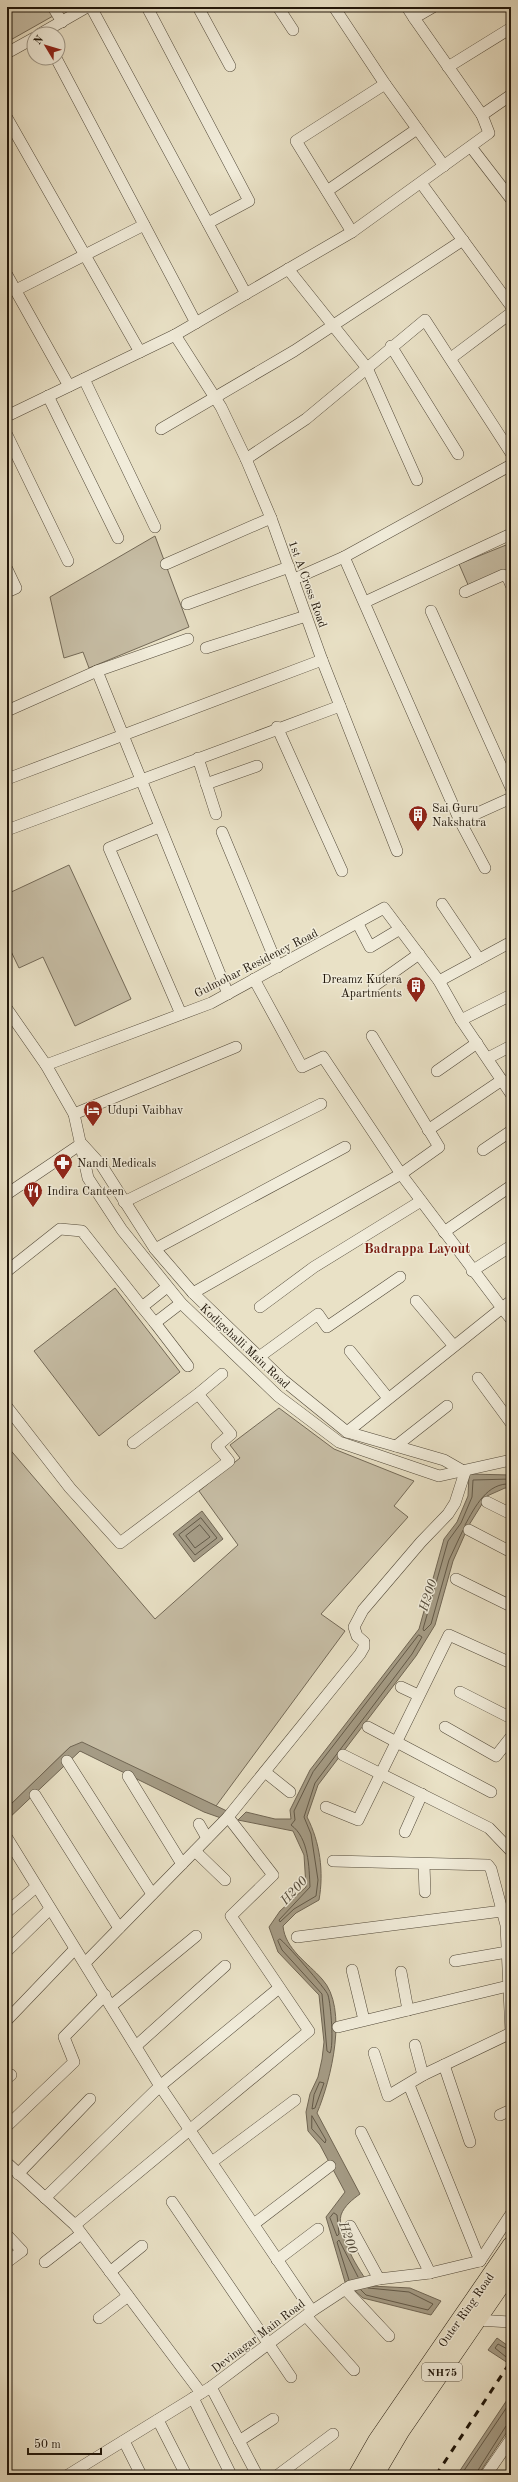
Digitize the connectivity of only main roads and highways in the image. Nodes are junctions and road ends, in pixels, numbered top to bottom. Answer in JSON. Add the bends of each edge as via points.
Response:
{"nodes":[{"id":1,"x":511,"y":2245,"type":"edge"},
{"id":2,"x":511,"y":2271,"type":"edge"},
{"id":3,"x":357,"y":2475,"type":"edge"},
{"id":4,"x":375,"y":2475,"type":"edge"}],
"edges":[{"from":1,"to":3,"type":"highway","name":"Outer Ring Road","number":"NH75","via":[[377,2440]]},
{"from":2,"to":4,"type":"highway","name":"Outer Ring Road","number":"NH75","via":[[401,2431]]}]}
